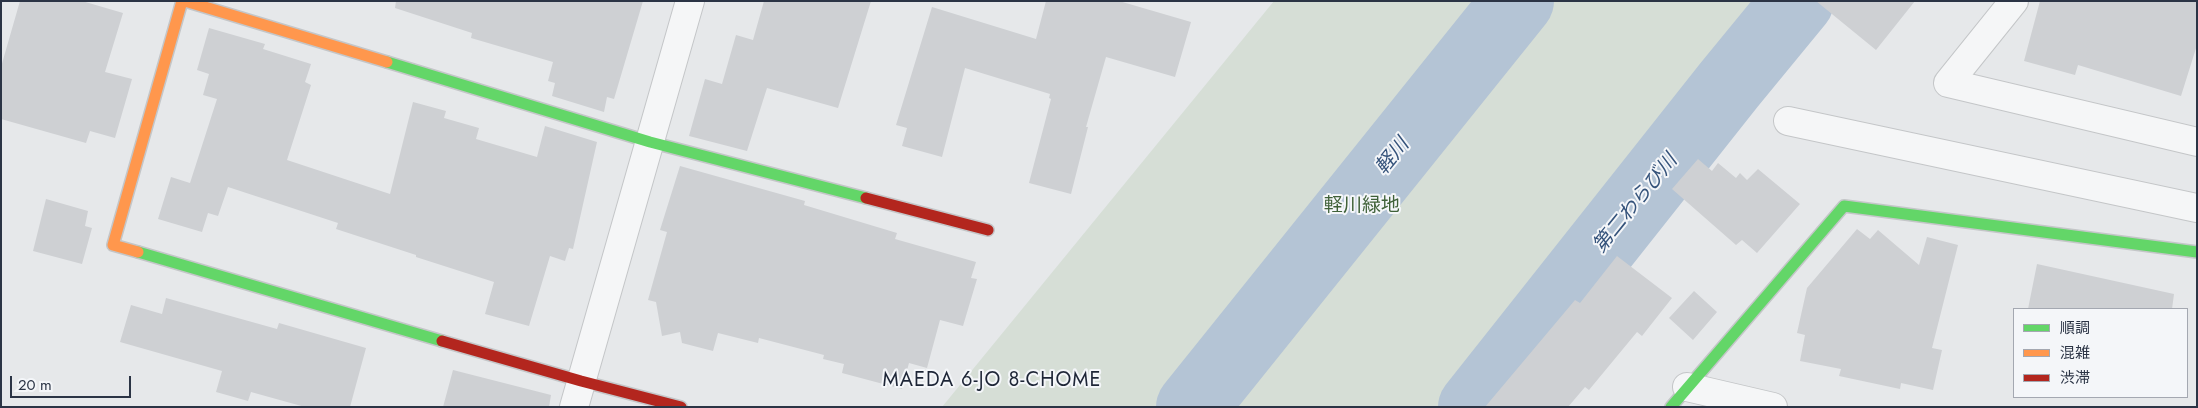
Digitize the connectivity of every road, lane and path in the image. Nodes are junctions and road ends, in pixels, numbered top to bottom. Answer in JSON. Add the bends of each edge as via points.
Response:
{"nodes":[{"id":1,"x":184,"y":1,"type":"edge"},
{"id":2,"x":690,"y":1,"type":"edge"},
{"id":3,"x":2014,"y":1,"type":"edge"},
{"id":4,"x":1788,"y":121,"type":"dead end"},
{"id":5,"x":650,"y":142,"type":"junction"},
{"id":6,"x":2197,"y":142,"type":"edge"},
{"id":7,"x":2197,"y":208,"type":"edge"},
{"id":8,"x":988,"y":230,"type":"dead end"},
{"id":9,"x":2197,"y":252,"type":"edge"},
{"id":10,"x":581,"y":381,"type":"junction"},
{"id":11,"x":1679,"y":397,"type":"edge"},
{"id":12,"x":574,"y":407,"type":"edge"},
{"id":13,"x":681,"y":407,"type":"edge"},
{"id":14,"x":1773,"y":407,"type":"edge"}],
"edges":[{"from":1,"to":5,"type":"street"},
{"from":1,"to":10,"type":"street","via":[[113,245]]},
{"from":2,"to":5,"type":"street"},
{"from":3,"to":6,"type":"street","via":[[1948,83]]},
{"from":4,"to":7,"type":"street"},
{"from":5,"to":8,"type":"street"},
{"from":5,"to":10,"type":"street"},
{"from":9,"to":11,"type":"street","via":[[1844,206]]},
{"from":10,"to":12,"type":"street"},
{"from":10,"to":13,"type":"street"},
{"from":11,"to":14,"type":"street"}]}
